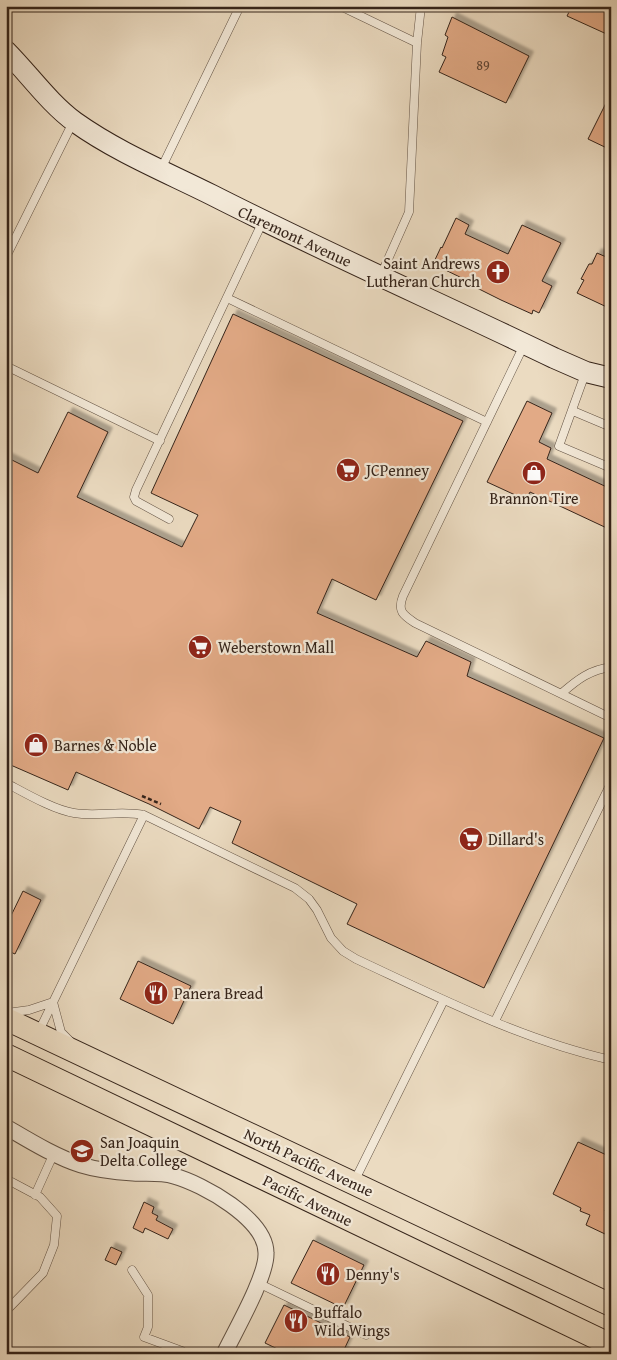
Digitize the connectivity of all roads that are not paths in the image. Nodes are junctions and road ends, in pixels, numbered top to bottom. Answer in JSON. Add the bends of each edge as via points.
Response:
{"nodes":[{"id":1,"x":240,"y":6,"type":"edge"},
{"id":2,"x":340,"y":6,"type":"edge"},
{"id":3,"x":421,"y":6,"type":"edge"},
{"id":4,"x":417,"y":43,"type":"junction"},
{"id":5,"x":6,"y":51,"type":"edge"},
{"id":6,"x":73,"y":120,"type":"junction"},
{"id":7,"x":161,"y":169,"type":"junction"},
{"id":8,"x":263,"y":221,"type":"junction"},
{"id":9,"x":6,"y":257,"type":"edge"},
{"id":10,"x":380,"y":276,"type":"junction"},
{"id":11,"x":227,"y":298,"type":"junction"},
{"id":12,"x":525,"y":344,"type":"junction"},
{"id":13,"x":6,"y":366,"type":"edge"},
{"id":14,"x":586,"y":372,"type":"junction"},
{"id":15,"x":611,"y":378,"type":"edge"},
{"id":16,"x":572,"y":411,"type":"junction"},
{"id":17,"x":487,"y":422,"type":"junction"},
{"id":18,"x":611,"y":427,"type":"edge"},
{"id":19,"x":160,"y":440,"type":"junction"},
{"id":20,"x":611,"y":468,"type":"edge"},
{"id":21,"x":169,"y":519,"type":"dead end"},
{"id":22,"x":611,"y":667,"type":"edge"},
{"id":23,"x":562,"y":693,"type":"junction"},
{"id":24,"x":611,"y":718,"type":"edge"},
{"id":25,"x":611,"y":783,"type":"edge"},
{"id":26,"x":6,"y":784,"type":"edge"},
{"id":27,"x":144,"y":815,"type":"junction"},
{"id":28,"x":444,"y":1000,"type":"junction"},
{"id":29,"x":53,"y":1002,"type":"junction"},
{"id":30,"x":6,"y":1013,"type":"edge"},
{"id":31,"x":6,"y":1019,"type":"edge"},
{"id":32,"x":495,"y":1021,"type":"junction"},
{"id":33,"x":38,"y":1033,"type":"junction"},
{"id":34,"x":6,"y":1042,"type":"edge"},
{"id":35,"x":6,"y":1055,"type":"edge"},
{"id":36,"x":86,"y":1057,"type":"junction"},
{"id":37,"x":611,"y":1060,"type":"edge"},
{"id":38,"x":6,"y":1127,"type":"edge"},
{"id":39,"x":54,"y":1153,"type":"junction"},
{"id":40,"x":6,"y":1179,"type":"edge"},
{"id":41,"x":353,"y":1183,"type":"junction"},
{"id":42,"x":35,"y":1195,"type":"junction"},
{"id":43,"x":132,"y":1270,"type":"dead end"},
{"id":44,"x":258,"y":1283,"type":"junction"},
{"id":45,"x":611,"y":1305,"type":"edge"},
{"id":46,"x":6,"y":1312,"type":"edge"},
{"id":47,"x":366,"y":1335,"type":"dead end"},
{"id":48,"x":611,"y":1345,"type":"edge"},
{"id":49,"x":180,"y":1354,"type":"edge"},
{"id":50,"x":224,"y":1354,"type":"edge"}],
"edges":[{"from":1,"to":7,"type":"lane"},
{"from":2,"to":4,"type":"lane"},
{"from":3,"to":4,"type":"lane"},
{"from":4,"to":10,"type":"lane","via":[[409,212]]},
{"from":5,"to":6,"type":"street","name":"Claremont Avenue"},
{"from":6,"to":7,"type":"street","name":"Claremont Avenue","via":[[126,154]]},
{"from":6,"to":9,"type":"lane"},
{"from":7,"to":8,"type":"street","name":"Claremont Avenue"},
{"from":8,"to":10,"type":"street","name":"Claremont Avenue"},
{"from":8,"to":11,"type":"lane"},
{"from":10,"to":12,"type":"street","name":"Claremont Avenue"},
{"from":11,"to":17,"type":"lane"},
{"from":11,"to":19,"type":"lane"},
{"from":12,"to":14,"type":"street","name":"Claremont Avenue"},
{"from":12,"to":17,"type":"lane"},
{"from":13,"to":19,"type":"lane"},
{"from":14,"to":15,"type":"street","name":"Claremont Avenue"},
{"from":14,"to":16,"type":"lane"},
{"from":16,"to":18,"type":"lane"},
{"from":16,"to":20,"type":"lane","via":[[558,446]]},
{"from":17,"to":23,"type":"lane","via":[[403,596],[401,611],[415,623]]},
{"from":19,"to":21,"type":"lane","via":[[134,497]]},
{"from":22,"to":23,"type":"lane","via":[[580,677]]},
{"from":23,"to":24,"type":"lane"},
{"from":25,"to":32,"type":"lane"},
{"from":26,"to":27,"type":"lane","via":[[73,813]]},
{"from":27,"to":28,"type":"lane","via":[[295,888],[309,899],[331,938],[343,951]]},
{"from":27,"to":29,"type":"lane"},
{"from":28,"to":32,"type":"lane"},
{"from":28,"to":41,"type":"lane"},
{"from":29,"to":30,"type":"lane"},
{"from":29,"to":33,"type":"lane"},
{"from":29,"to":36,"type":"lane","via":[[61,1032]]},
{"from":31,"to":33,"type":"main road","name":"North Pacific Avenue"},
{"from":32,"to":37,"type":"lane","via":[[575,1052]]},
{"from":33,"to":34,"type":"main road","via":[[16,1042]]},
{"from":33,"to":36,"type":"main road","name":"North Pacific Avenue"},
{"from":35,"to":48,"type":"main road","name":"Pacific Avenue"},
{"from":36,"to":41,"type":"main road","name":"North Pacific Avenue"},
{"from":38,"to":39,"type":"street"},
{"from":39,"to":42,"type":"lane"},
{"from":39,"to":44,"type":"street","via":[[112,1172],[174,1176],[210,1192],[246,1216],[261,1234],[267,1253]]},
{"from":40,"to":42,"type":"lane"},
{"from":41,"to":45,"type":"main road","name":"North Pacific Avenue"},
{"from":42,"to":46,"type":"lane","via":[[57,1216],[54,1245],[43,1273]]},
{"from":43,"to":49,"type":"lane","via":[[148,1295],[148,1327],[144,1337],[182,1351]]},
{"from":44,"to":47,"type":"lane"},
{"from":44,"to":50,"type":"street"}]}
